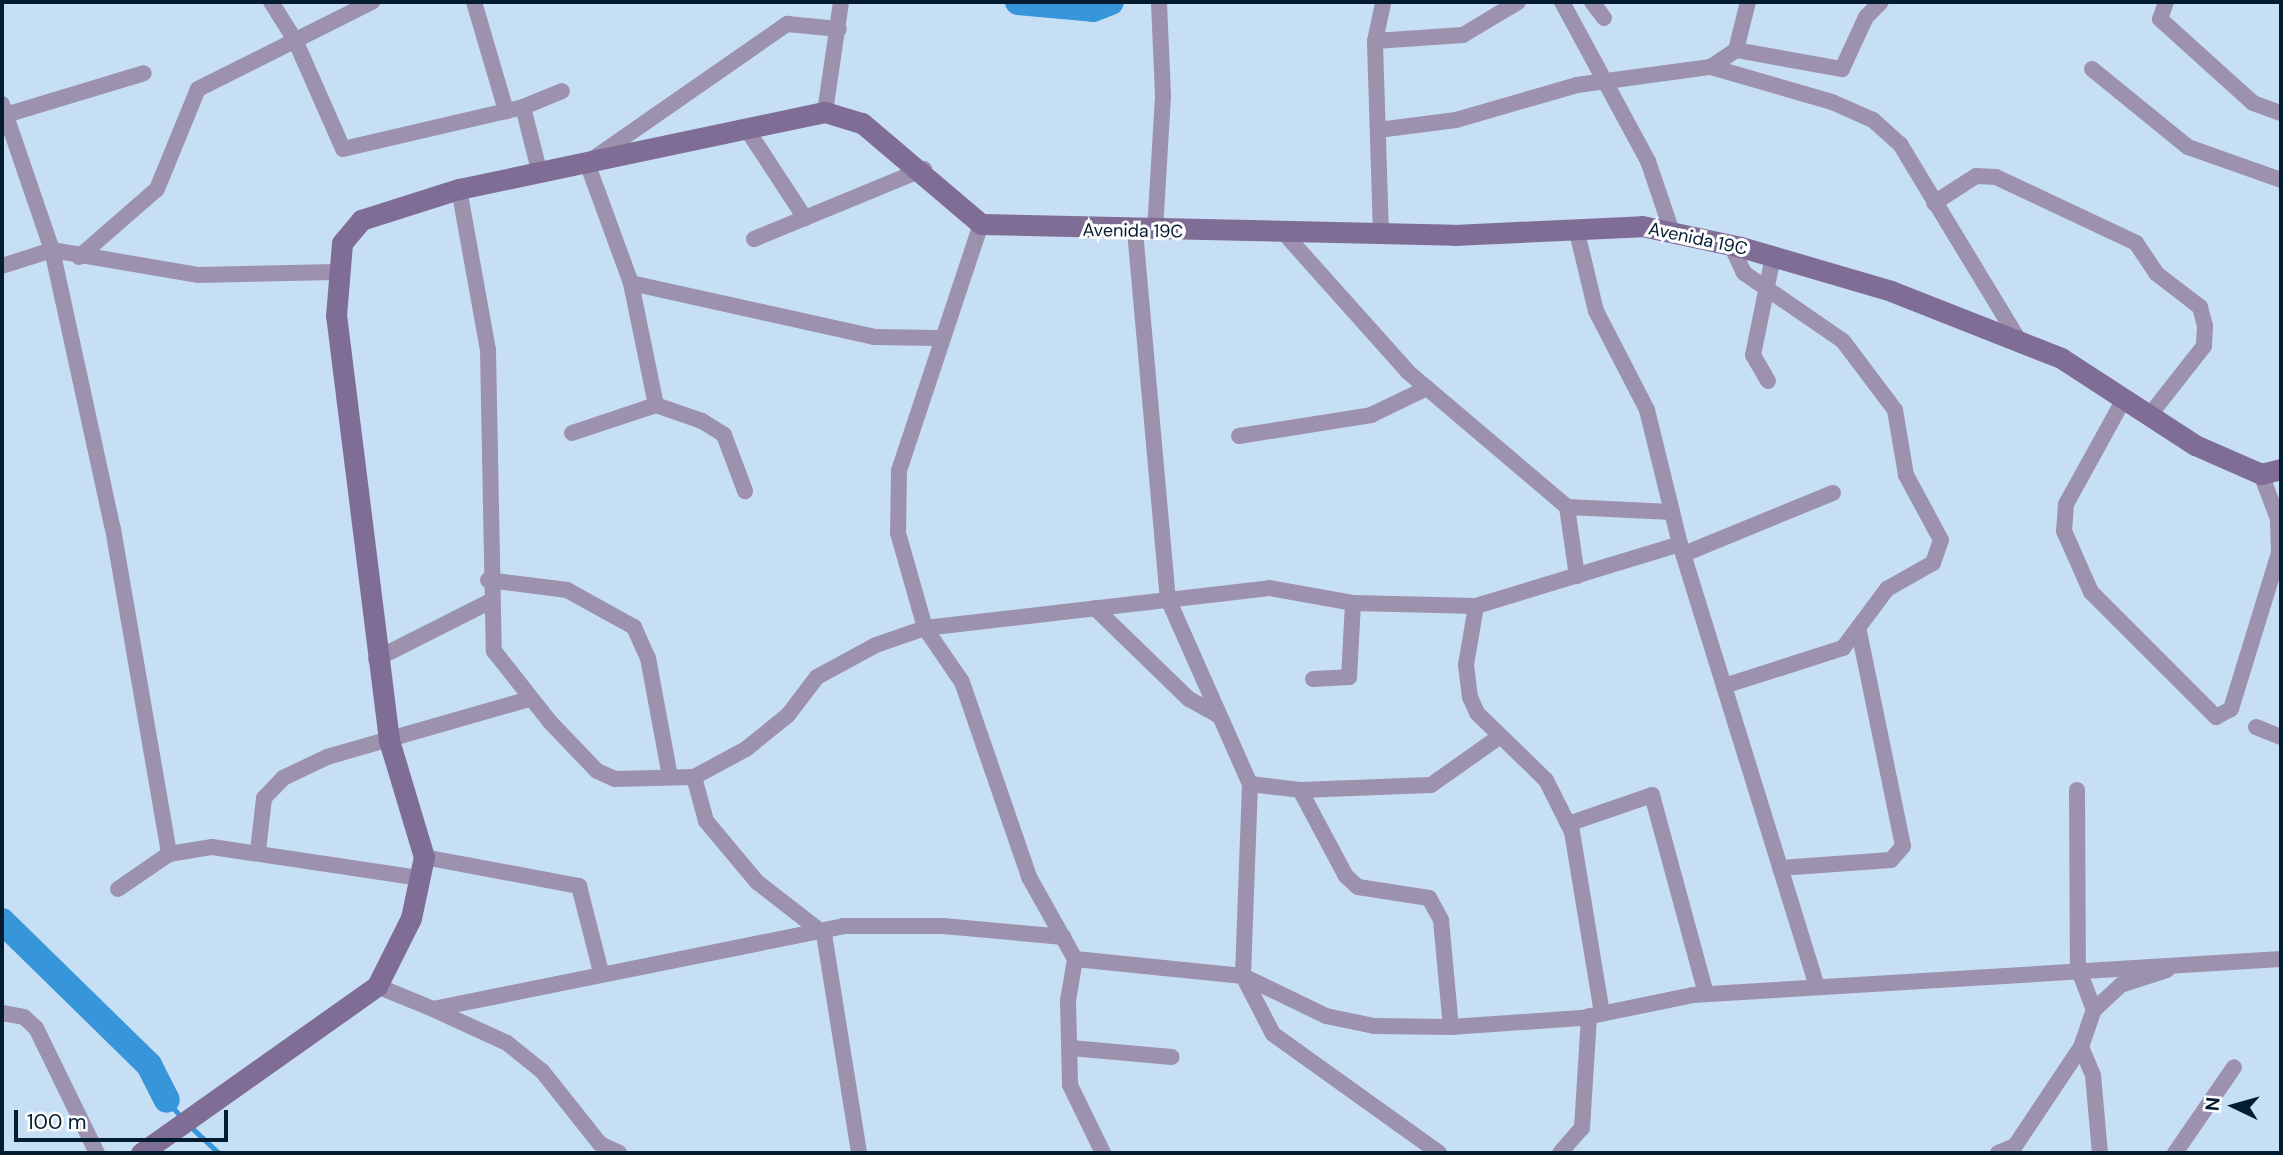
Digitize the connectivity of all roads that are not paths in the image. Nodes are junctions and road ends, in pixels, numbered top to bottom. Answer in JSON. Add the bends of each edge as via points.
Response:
{"nodes":[{"id":1,"x":271,"y":2,"type":"edge"},
{"id":2,"x":372,"y":2,"type":"edge"},
{"id":3,"x":474,"y":2,"type":"edge"},
{"id":4,"x":841,"y":2,"type":"edge"},
{"id":5,"x":1159,"y":2,"type":"edge"},
{"id":6,"x":1382,"y":2,"type":"edge"},
{"id":7,"x":1518,"y":2,"type":"edge"},
{"id":8,"x":1562,"y":2,"type":"edge"},
{"id":9,"x":1592,"y":2,"type":"edge"},
{"id":10,"x":1748,"y":2,"type":"edge"},
{"id":11,"x":1881,"y":2,"type":"edge"},
{"id":12,"x":2166,"y":2,"type":"edge"},
{"id":13,"x":1604,"y":19,"type":"dead end"},
{"id":14,"x":839,"y":29,"type":"junction"},
{"id":15,"x":295,"y":40,"type":"junction"},
{"id":16,"x":1375,"y":41,"type":"junction"},
{"id":17,"x":1737,"y":50,"type":"junction"},
{"id":18,"x":1711,"y":67,"type":"junction"},
{"id":19,"x":2092,"y":69,"type":"dead end"},
{"id":20,"x":144,"y":73,"type":"dead end"},
{"id":21,"x":1603,"y":82,"type":"junction"},
{"id":22,"x":562,"y":91,"type":"dead end"},
{"id":23,"x":523,"y":107,"type":"junction"},
{"id":24,"x":506,"y":111,"type":"junction"},
{"id":25,"x":3,"y":112,"type":"edge"},
{"id":26,"x":825,"y":112,"type":"junction"},
{"id":27,"x":2281,"y":113,"type":"edge"},
{"id":28,"x":746,"y":128,"type":"junction"},
{"id":29,"x":1378,"y":130,"type":"junction"},
{"id":30,"x":587,"y":163,"type":"junction"},
{"id":31,"x":924,"y":169,"type":"junction"},
{"id":32,"x":540,"y":174,"type":"junction"},
{"id":33,"x":2281,"y":180,"type":"edge"},
{"id":34,"x":459,"y":189,"type":"junction"},
{"id":35,"x":1934,"y":203,"type":"junction"},
{"id":36,"x":805,"y":218,"type":"junction"},
{"id":37,"x":981,"y":223,"type":"junction"},
{"id":38,"x":1576,"y":228,"type":"junction"},
{"id":39,"x":1145,"y":231,"type":"junction"},
{"id":40,"x":1283,"y":232,"type":"junction"},
{"id":41,"x":1672,"y":232,"type":"junction"},
{"id":42,"x":1381,"y":234,"type":"junction"},
{"id":43,"x":754,"y":239,"type":"dead end"},
{"id":44,"x":1731,"y":245,"type":"junction"},
{"id":45,"x":52,"y":250,"type":"junction"},
{"id":46,"x":79,"y":257,"type":"junction"},
{"id":47,"x":1773,"y":257,"type":"junction"},
{"id":48,"x":2,"y":266,"type":"edge"},
{"id":49,"x":335,"y":272,"type":"junction"},
{"id":50,"x":631,"y":283,"type":"junction"},
{"id":51,"x":1769,"y":290,"type":"junction"},
{"id":52,"x":938,"y":338,"type":"junction"},
{"id":53,"x":2020,"y":342,"type":"junction"},
{"id":54,"x":1768,"y":381,"type":"dead end"},
{"id":55,"x":1427,"y":388,"type":"junction"},
{"id":56,"x":2124,"y":400,"type":"junction"},
{"id":57,"x":656,"y":405,"type":"junction"},
{"id":58,"x":2149,"y":416,"type":"junction"},
{"id":59,"x":572,"y":433,"type":"dead end"},
{"id":60,"x":1239,"y":436,"type":"dead end"},
{"id":61,"x":2271,"y":472,"type":"edge"},
{"id":62,"x":745,"y":491,"type":"dead end"},
{"id":63,"x":1833,"y":494,"type":"dead end"},
{"id":64,"x":1567,"y":507,"type":"junction"},
{"id":65,"x":1672,"y":512,"type":"junction"},
{"id":66,"x":1682,"y":549,"type":"junction"},
{"id":67,"x":1577,"y":576,"type":"junction"},
{"id":68,"x":488,"y":580,"type":"junction"},
{"id":69,"x":1168,"y":599,"type":"junction"},
{"id":70,"x":489,"y":601,"type":"junction"},
{"id":71,"x":1353,"y":603,"type":"junction"},
{"id":72,"x":1476,"y":606,"type":"junction"},
{"id":73,"x":1095,"y":608,"type":"junction"},
{"id":74,"x":925,"y":628,"type":"junction"},
{"id":75,"x":1859,"y":632,"type":"junction"},
{"id":76,"x":376,"y":659,"type":"junction"},
{"id":77,"x":1313,"y":679,"type":"dead end"},
{"id":78,"x":1724,"y":686,"type":"junction"},
{"id":79,"x":530,"y":699,"type":"junction"},
{"id":80,"x":1220,"y":716,"type":"junction"},
{"id":81,"x":2256,"y":727,"type":"dead end"},
{"id":82,"x":1499,"y":737,"type":"junction"},
{"id":83,"x":2281,"y":737,"type":"edge"},
{"id":84,"x":389,"y":740,"type":"junction"},
{"id":85,"x":670,"y":777,"type":"junction"},
{"id":86,"x":694,"y":777,"type":"junction"},
{"id":87,"x":1250,"y":785,"type":"junction"},
{"id":88,"x":1300,"y":790,"type":"junction"},
{"id":89,"x":2077,"y":790,"type":"dead end"},
{"id":90,"x":1568,"y":824,"type":"junction"},
{"id":91,"x":258,"y":851,"type":"junction"},
{"id":92,"x":169,"y":854,"type":"junction"},
{"id":93,"x":424,"y":857,"type":"junction"},
{"id":94,"x":1780,"y":868,"type":"junction"},
{"id":95,"x":419,"y":878,"type":"junction"},
{"id":96,"x":118,"y":889,"type":"dead end"},
{"id":97,"x":824,"y":934,"type":"junction"},
{"id":98,"x":1063,"y":937,"type":"junction"},
{"id":99,"x":1075,"y":959,"type":"junction"},
{"id":100,"x":2281,"y":959,"type":"edge"},
{"id":101,"x":2186,"y":963,"type":"junction"},
{"id":102,"x":2078,"y":968,"type":"junction"},
{"id":103,"x":601,"y":972,"type":"junction"},
{"id":104,"x":1243,"y":976,"type":"junction"},
{"id":105,"x":377,"y":986,"type":"junction"},
{"id":106,"x":1817,"y":987,"type":"junction"},
{"id":107,"x":1706,"y":994,"type":"junction"},
{"id":108,"x":433,"y":1009,"type":"junction"},
{"id":109,"x":2094,"y":1010,"type":"junction"},
{"id":110,"x":2,"y":1013,"type":"edge"},
{"id":111,"x":1596,"y":1015,"type":"junction"},
{"id":112,"x":1451,"y":1027,"type":"junction"},
{"id":113,"x":2081,"y":1047,"type":"junction"},
{"id":114,"x":1071,"y":1048,"type":"junction"},
{"id":115,"x":1172,"y":1057,"type":"dead end"},
{"id":116,"x":2234,"y":1067,"type":"dead end"},
{"id":117,"x":151,"y":1151,"type":"edge"},
{"id":118,"x":97,"y":1153,"type":"edge"},
{"id":119,"x":619,"y":1153,"type":"edge"},
{"id":120,"x":859,"y":1153,"type":"edge"},
{"id":121,"x":1103,"y":1153,"type":"edge"},
{"id":122,"x":1439,"y":1153,"type":"edge"},
{"id":123,"x":1560,"y":1153,"type":"edge"},
{"id":124,"x":1998,"y":1153,"type":"edge"},
{"id":125,"x":2100,"y":1153,"type":"edge"},
{"id":126,"x":2175,"y":1153,"type":"edge"}],
"edges":[{"from":1,"to":15,"type":"street"},
{"from":2,"to":15,"type":"street"},
{"from":3,"to":24,"type":"street","via":[[490,40]]},
{"from":4,"to":14,"type":"street"},
{"from":5,"to":39,"type":"street","via":[[1163,95]]},
{"from":6,"to":16,"type":"street"},
{"from":7,"to":16,"type":"street","via":[[1463,35]]},
{"from":8,"to":21,"type":"street"},
{"from":9,"to":13,"type":"street"},
{"from":10,"to":17,"type":"street"},
{"from":11,"to":17,"type":"street","via":[[1836,71]]},
{"from":12,"to":27,"type":"street","via":[[2160,19],[2253,103]]},
{"from":14,"to":26,"type":"street"},
{"from":14,"to":30,"type":"street","via":[[787,24]]},
{"from":15,"to":24,"type":"street","via":[[343,149]]},
{"from":15,"to":46,"type":"street","via":[[198,89],[157,189]]},
{"from":16,"to":29,"type":"street"},
{"from":17,"to":18,"type":"street"},
{"from":18,"to":21,"type":"street"},
{"from":18,"to":35,"type":"street","via":[[1873,120],[1900,144]]},
{"from":19,"to":33,"type":"street","via":[[2188,147]]},
{"from":20,"to":25,"type":"street"},
{"from":21,"to":29,"type":"street","via":[[1456,120]]},
{"from":21,"to":41,"type":"street","via":[[1648,161]]},
{"from":22,"to":23,"type":"street"},
{"from":23,"to":24,"type":"street"},
{"from":23,"to":32,"type":"street"},
{"from":25,"to":45,"type":"street"},
{"from":26,"to":28,"type":"street"},
{"from":26,"to":31,"type":"street","via":[[862,122]]},
{"from":28,"to":30,"type":"street"},
{"from":28,"to":36,"type":"street"},
{"from":29,"to":42,"type":"street"},
{"from":30,"to":32,"type":"street"},
{"from":30,"to":50,"type":"street"},
{"from":31,"to":36,"type":"street"},
{"from":31,"to":37,"type":"street"},
{"from":32,"to":34,"type":"street"},
{"from":34,"to":49,"type":"street","via":[[361,220],[342,243]]},
{"from":34,"to":68,"type":"street","via":[[488,350]]},
{"from":35,"to":53,"type":"street"},
{"from":35,"to":58,"type":"street","via":[[1976,176],[1996,177],[2136,243],[2157,274],[2200,307],[2205,326],[2204,346]]},
{"from":36,"to":43,"type":"street"},
{"from":37,"to":39,"type":"street","name":"Avenida 19C"},
{"from":37,"to":52,"type":"street"},
{"from":38,"to":41,"type":"street","name":"Avenida 19C","via":[[1643,226]]},
{"from":38,"to":42,"type":"street","name":"Avenida 19C"},
{"from":38,"to":65,"type":"street","via":[[1596,311],[1647,410]]},
{"from":39,"to":40,"type":"street","name":"Avenida 19C"},
{"from":39,"to":69,"type":"street"},
{"from":40,"to":42,"type":"street","name":"Avenida 19C"},
{"from":40,"to":55,"type":"street"},
{"from":41,"to":44,"type":"street","name":"Avenida 19C"},
{"from":44,"to":47,"type":"street","name":"Avenida 19C"},
{"from":44,"to":51,"type":"street","via":[[1744,273]]},
{"from":45,"to":46,"type":"street"},
{"from":45,"to":48,"type":"street"},
{"from":45,"to":92,"type":"street","via":[[113,529]]},
{"from":46,"to":49,"type":"street","via":[[199,275]]},
{"from":47,"to":51,"type":"street"},
{"from":47,"to":53,"type":"street","name":"Avenida 19C","via":[[1891,290]]},
{"from":49,"to":76,"type":"street"},
{"from":50,"to":52,"type":"street","via":[[874,337]]},
{"from":50,"to":57,"type":"street"},
{"from":51,"to":54,"type":"street","via":[[1753,355]]},
{"from":51,"to":75,"type":"street","via":[[1843,341],[1895,410],[1906,475],[1941,540],[1933,563],[1887,589]]},
{"from":52,"to":74,"type":"street","via":[[898,471],[898,533]]},
{"from":53,"to":56,"type":"street","name":"Avenida 19C","via":[[2060,358]]},
{"from":55,"to":60,"type":"street","via":[[1371,415]]},
{"from":55,"to":64,"type":"street"},
{"from":56,"to":58,"type":"street","name":"Avenida 19C"},
{"from":56,"to":61,"type":"street","via":[[2066,504],[2064,531],[2091,592],[2216,717],[2231,709],[2279,553]]},
{"from":57,"to":59,"type":"street"},
{"from":57,"to":62,"type":"street","via":[[724,435]]},
{"from":58,"to":61,"type":"street","name":"Avenida 19C"},
{"from":63,"to":66,"type":"street"},
{"from":64,"to":65,"type":"street"},
{"from":64,"to":67,"type":"street"},
{"from":65,"to":66,"type":"street"},
{"from":66,"to":67,"type":"street"},
{"from":66,"to":78,"type":"street"},
{"from":67,"to":72,"type":"street"},
{"from":68,"to":70,"type":"street"},
{"from":68,"to":85,"type":"street","via":[[567,590],[634,627],[648,657]]},
{"from":69,"to":71,"type":"street","via":[[1270,588]]},
{"from":69,"to":73,"type":"street"},
{"from":69,"to":80,"type":"street"},
{"from":70,"to":76,"type":"street"},
{"from":70,"to":79,"type":"street","via":[[499,666]]},
{"from":71,"to":72,"type":"street"},
{"from":71,"to":77,"type":"street","via":[[1349,677]]},
{"from":72,"to":82,"type":"street","via":[[1466,665],[1470,697]]},
{"from":73,"to":74,"type":"street"},
{"from":73,"to":80,"type":"street","via":[[1189,699]]},
{"from":74,"to":86,"type":"street","via":[[876,645],[817,677],[777,724]]},
{"from":74,"to":98,"type":"street","via":[[962,681],[1029,877]]},
{"from":75,"to":78,"type":"street","via":[[1826,657]]},
{"from":75,"to":94,"type":"street","via":[[1903,846],[1891,860]]},
{"from":76,"to":84,"type":"street"},
{"from":78,"to":94,"type":"street"},
{"from":79,"to":84,"type":"street"},
{"from":79,"to":85,"type":"street","via":[[597,771],[615,779]]},
{"from":80,"to":87,"type":"street"},
{"from":81,"to":83,"type":"street"},
{"from":82,"to":88,"type":"street","via":[[1431,785]]},
{"from":82,"to":90,"type":"street","via":[[1546,780]]},
{"from":84,"to":91,"type":"street","via":[[327,757],[269,789]]},
{"from":84,"to":93,"type":"street"},
{"from":85,"to":86,"type":"street"},
{"from":86,"to":97,"type":"street","via":[[706,821],[757,882]]},
{"from":87,"to":88,"type":"street"},
{"from":87,"to":104,"type":"street"},
{"from":88,"to":112,"type":"street","via":[[1346,876],[1358,887],[1430,898],[1441,920]]},
{"from":89,"to":102,"type":"street"},
{"from":90,"to":107,"type":"street","via":[[1652,795]]},
{"from":90,"to":111,"type":"street"},
{"from":91,"to":92,"type":"street","via":[[212,847]]},
{"from":91,"to":95,"type":"street","via":[[340,871]]},
{"from":92,"to":96,"type":"street"},
{"from":93,"to":95,"type":"street"},
{"from":93,"to":103,"type":"street","via":[[579,886]]},
{"from":94,"to":106,"type":"street"},
{"from":95,"to":105,"type":"street","via":[[411,918]]},
{"from":97,"to":98,"type":"street","via":[[843,926],[943,926]]},
{"from":97,"to":103,"type":"street"},
{"from":97,"to":120,"type":"street"},
{"from":98,"to":99,"type":"street"},
{"from":99,"to":104,"type":"street"},
{"from":99,"to":114,"type":"street","via":[[1068,1001]]},
{"from":100,"to":101,"type":"street"},
{"from":101,"to":102,"type":"street"},
{"from":101,"to":109,"type":"street","via":[[2121,985]]},
{"from":102,"to":106,"type":"street"},
{"from":102,"to":109,"type":"street"},
{"from":103,"to":108,"type":"street"},
{"from":104,"to":112,"type":"street","via":[[1326,1016],[1374,1026]]},
{"from":104,"to":122,"type":"street","via":[[1273,1034]]},
{"from":105,"to":108,"type":"street"},
{"from":105,"to":117,"type":"street"},
{"from":106,"to":107,"type":"street"},
{"from":107,"to":111,"type":"street"},
{"from":108,"to":119,"type":"street","via":[[506,1042],[542,1071],[600,1144]]},
{"from":109,"to":113,"type":"street"},
{"from":110,"to":118,"type":"street","via":[[24,1017],[36,1028]]},
{"from":111,"to":112,"type":"street"},
{"from":111,"to":123,"type":"street","via":[[1582,1128]]},
{"from":113,"to":124,"type":"street","via":[[2015,1146]]},
{"from":113,"to":125,"type":"street","via":[[2093,1076]]},
{"from":114,"to":115,"type":"street"},
{"from":114,"to":121,"type":"street","via":[[1074,1100]]},
{"from":116,"to":126,"type":"street"}]}
